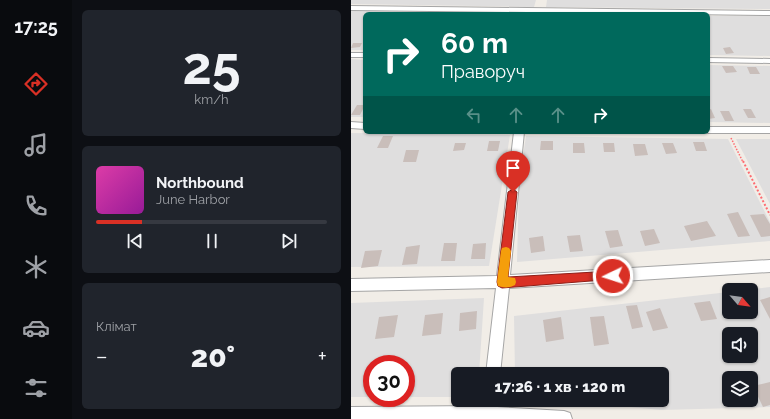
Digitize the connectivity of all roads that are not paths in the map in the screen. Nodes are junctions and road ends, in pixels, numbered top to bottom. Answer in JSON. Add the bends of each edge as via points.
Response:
{"nodes":[{"id":1,"x":351,"y":8,"type":"edge"},
{"id":2,"x":539,"y":10,"type":"edge"},
{"id":3,"x":693,"y":12,"type":"edge"},
{"id":4,"x":710,"y":12,"type":"edge"},
{"id":5,"x":770,"y":13,"type":"edge"},
{"id":6,"x":351,"y":55,"type":"edge"},
{"id":7,"x":363,"y":55,"type":"edge"},
{"id":8,"x":710,"y":60,"type":"edge"},
{"id":9,"x":770,"y":61,"type":"edge"},
{"id":10,"x":351,"y":126,"type":"edge"},
{"id":11,"x":363,"y":126,"type":"edge"},
{"id":12,"x":710,"y":130,"type":"edge"},
{"id":13,"x":770,"y":130,"type":"edge"},
{"id":14,"x":519,"y":134,"type":"edge"},
{"id":15,"x":770,"y":266,"type":"edge"},
{"id":16,"x":502,"y":282,"type":"junction"},
{"id":17,"x":351,"y":285,"type":"edge"},
{"id":18,"x":494,"y":367,"type":"edge"},
{"id":19,"x":490,"y":407,"type":"edge"},
{"id":20,"x":351,"y":415,"type":"edge"},
{"id":21,"x":563,"y":419,"type":"edge"}],
"edges":[{"from":1,"to":2,"type":"street"},
{"from":2,"to":3,"type":"street"},
{"from":4,"to":5,"type":"street"},
{"from":6,"to":7,"type":"street"},
{"from":8,"to":9,"type":"street"},
{"from":10,"to":11,"type":"street"},
{"from":12,"to":13,"type":"street"},
{"from":14,"to":16,"type":"street"},
{"from":15,"to":16,"type":"street"},
{"from":16,"to":17,"type":"street"},
{"from":16,"to":18,"type":"street"},
{"from":19,"to":20,"type":"street"},
{"from":19,"to":21,"type":"street"}]}
